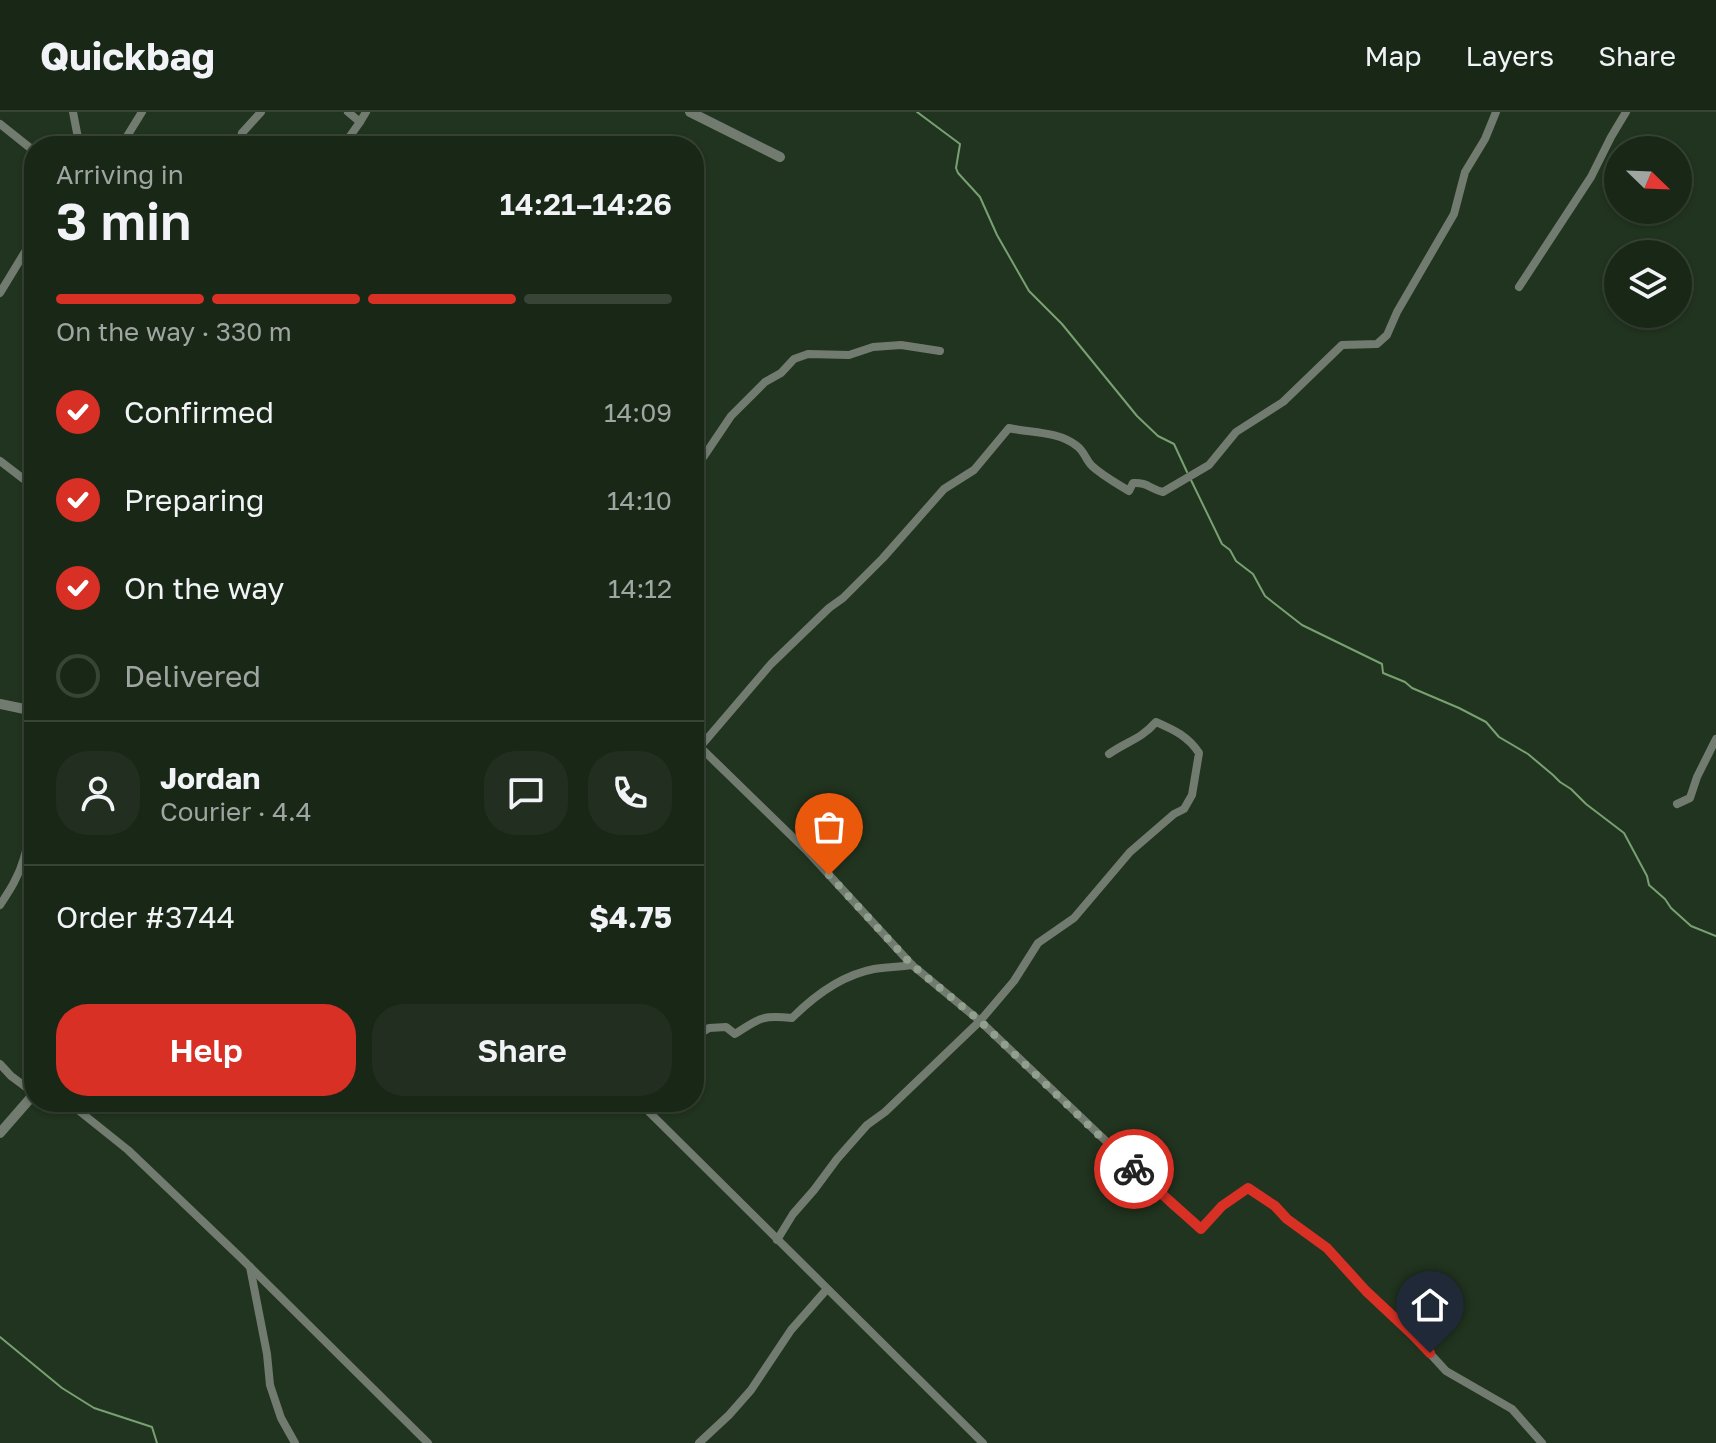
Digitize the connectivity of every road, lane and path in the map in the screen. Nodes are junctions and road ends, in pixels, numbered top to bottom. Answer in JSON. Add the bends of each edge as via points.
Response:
{"nodes":[{"id":1,"x":73,"y":112,"type":"edge"},
{"id":2,"x":142,"y":112,"type":"edge"},
{"id":3,"x":261,"y":112,"type":"edge"},
{"id":4,"x":348,"y":112,"type":"edge"},
{"id":5,"x":366,"y":112,"type":"edge"},
{"id":6,"x":690,"y":112,"type":"edge"},
{"id":7,"x":1496,"y":112,"type":"edge"},
{"id":8,"x":1626,"y":112,"type":"edge"},
{"id":9,"x":360,"y":122,"type":"junction"},
{"id":10,"x":0,"y":124,"type":"edge"},
{"id":11,"x":78,"y":136,"type":"edge"},
{"id":12,"x":127,"y":136,"type":"edge"},
{"id":13,"x":241,"y":136,"type":"edge"},
{"id":14,"x":350,"y":136,"type":"edge"},
{"id":15,"x":24,"y":143,"type":"edge"},
{"id":16,"x":780,"y":157,"type":"dead end"},
{"id":17,"x":24,"y":253,"type":"edge"},
{"id":18,"x":1519,"y":287,"type":"dead end"},
{"id":19,"x":0,"y":293,"type":"edge"},
{"id":20,"x":940,"y":351,"type":"dead end"},
{"id":21,"x":704,"y":456,"type":"edge"},
{"id":22,"x":0,"y":461,"type":"edge"},
{"id":23,"x":24,"y":479,"type":"edge"},
{"id":24,"x":0,"y":704,"type":"edge"},
{"id":25,"x":24,"y":709,"type":"edge"},
{"id":26,"x":704,"y":738,"type":"edge"},
{"id":27,"x":1716,"y":739,"type":"edge"},
{"id":28,"x":704,"y":753,"type":"edge"},
{"id":29,"x":1109,"y":754,"type":"dead end"},
{"id":30,"x":1677,"y":804,"type":"dead end"},
{"id":31,"x":24,"y":859,"type":"edge"},
{"id":32,"x":0,"y":905,"type":"edge"},
{"id":33,"x":912,"y":965,"type":"junction"},
{"id":34,"x":980,"y":1021,"type":"junction"},
{"id":35,"x":704,"y":1031,"type":"edge"},
{"id":36,"x":0,"y":1064,"type":"edge"},
{"id":37,"x":24,"y":1086,"type":"edge"},
{"id":38,"x":24,"y":1105,"type":"edge"},
{"id":39,"x":80,"y":1112,"type":"edge"},
{"id":40,"x":649,"y":1112,"type":"edge"},
{"id":41,"x":0,"y":1133,"type":"edge"},
{"id":42,"x":777,"y":1240,"type":"junction"},
{"id":43,"x":250,"y":1266,"type":"junction"},
{"id":44,"x":827,"y":1289,"type":"junction"},
{"id":45,"x":979,"y":1442,"type":"edge"},
{"id":46,"x":295,"y":1443,"type":"edge"},
{"id":47,"x":428,"y":1443,"type":"edge"},
{"id":48,"x":699,"y":1443,"type":"edge"},
{"id":49,"x":1541,"y":1443,"type":"edge"}],
"edges":[{"from":1,"to":11,"type":"street"},
{"from":2,"to":12,"type":"street"},
{"from":3,"to":13,"type":"street"},
{"from":4,"to":9,"type":"street"},
{"from":5,"to":9,"type":"street"},
{"from":6,"to":16,"type":"street"},
{"from":7,"to":26,"type":"street","via":[[1465,172],[1454,214],[1387,335],[1377,344],[1342,345],[1283,402],[1236,432],[1209,465],[1163,492],[1143,482],[1133,483],[1129,491],[1104,476],[1080,447],[1067,440],[1009,428],[974,470],[944,489]]},
{"from":8,"to":18,"type":"street","via":[[1591,177]]},
{"from":9,"to":14,"type":"street"},
{"from":10,"to":15,"type":"street"},
{"from":17,"to":19,"type":"street"},
{"from":20,"to":21,"type":"street","via":[[901,345],[794,359],[731,416]]},
{"from":22,"to":23,"type":"street"},
{"from":24,"to":25,"type":"street"},
{"from":27,"to":30,"type":"street","via":[[1690,798]]},
{"from":28,"to":33,"type":"street","via":[[808,852]]},
{"from":29,"to":34,"type":"street","via":[[1137,740],[1156,722],[1181,733],[1199,753],[1192,795],[1184,809],[1130,852],[1074,918],[1038,943]]},
{"from":31,"to":32,"type":"street"},
{"from":33,"to":34,"type":"street"},
{"from":33,"to":35,"type":"street","via":[[872,969],[846,979],[792,1018],[763,1017],[735,1034],[726,1027]]},
{"from":34,"to":42,"type":"street","via":[[867,1125]]},
{"from":34,"to":49,"type":"street","via":[[1201,1229],[1248,1188],[1327,1248],[1446,1371],[1512,1409]]},
{"from":36,"to":37,"type":"street"},
{"from":38,"to":41,"type":"street"},
{"from":39,"to":43,"type":"street"},
{"from":40,"to":42,"type":"street"},
{"from":42,"to":44,"type":"street"},
{"from":43,"to":46,"type":"street","via":[[270,1385]]},
{"from":43,"to":47,"type":"street"},
{"from":44,"to":45,"type":"street"},
{"from":44,"to":48,"type":"street","via":[[791,1330],[751,1390]]}]}
